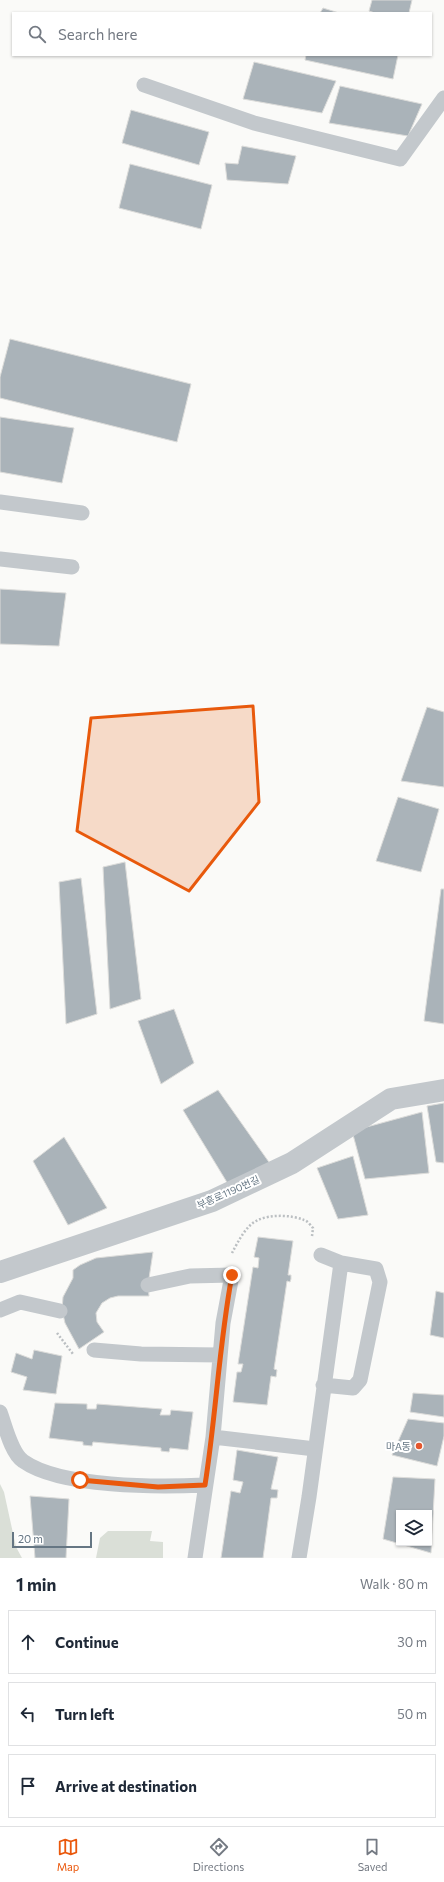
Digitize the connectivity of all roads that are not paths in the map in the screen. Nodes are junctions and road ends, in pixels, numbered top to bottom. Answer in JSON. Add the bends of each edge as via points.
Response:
{"nodes":[{"id":1,"x":144,"y":85,"type":"dead end"},
{"id":2,"x":444,"y":98,"type":"edge"},
{"id":3,"x":0,"y":502,"type":"edge"},
{"id":4,"x":82,"y":512,"type":"dead end"},
{"id":5,"x":0,"y":560,"type":"edge"},
{"id":6,"x":72,"y":567,"type":"dead end"},
{"id":7,"x":444,"y":1090,"type":"edge"},
{"id":8,"x":322,"y":1255,"type":"dead end"},
{"id":9,"x":341,"y":1263,"type":"junction"},
{"id":10,"x":0,"y":1272,"type":"edge"},
{"id":11,"x":148,"y":1285,"type":"dead end"},
{"id":12,"x":0,"y":1310,"type":"edge"},
{"id":13,"x":56,"y":1310,"type":"road end"},
{"id":14,"x":94,"y":1350,"type":"dead end"},
{"id":15,"x":220,"y":1355,"type":"junction"},
{"id":16,"x":324,"y":1386,"type":"junction"},
{"id":17,"x":0,"y":1412,"type":"edge"},
{"id":18,"x":213,"y":1437,"type":"junction"},
{"id":19,"x":315,"y":1449,"type":"junction"},
{"id":20,"x":205,"y":1485,"type":"junction"},
{"id":21,"x":195,"y":1558,"type":"edge"},
{"id":22,"x":299,"y":1558,"type":"edge"}],
"edges":[{"from":1,"to":2,"type":"lane","via":[[254,123],[400,159]]},
{"from":3,"to":4,"type":"lane"},
{"from":5,"to":6,"type":"lane"},
{"from":7,"to":10,"type":"street","name":"부흥로1190번길","via":[[390,1100],[292,1163],[212,1201]]},
{"from":8,"to":9,"type":"lane"},
{"from":9,"to":16,"type":"lane"},
{"from":9,"to":16,"type":"lane","via":[[376,1269],[380,1282],[360,1380],[353,1388]]},
{"from":11,"to":15,"type":"lane","via":[[190,1276],[232,1275]]},
{"from":12,"to":13,"type":"lane","via":[[20,1302]]},
{"from":14,"to":15,"type":"lane","via":[[141,1354]]},
{"from":15,"to":18,"type":"lane"},
{"from":16,"to":19,"type":"lane"},
{"from":17,"to":20,"type":"lane","via":[[12,1444],[22,1461],[50,1474],[80,1480],[158,1487]]},
{"from":18,"to":19,"type":"lane"},
{"from":18,"to":20,"type":"lane"},
{"from":19,"to":22,"type":"lane"},
{"from":20,"to":21,"type":"lane"}]}
